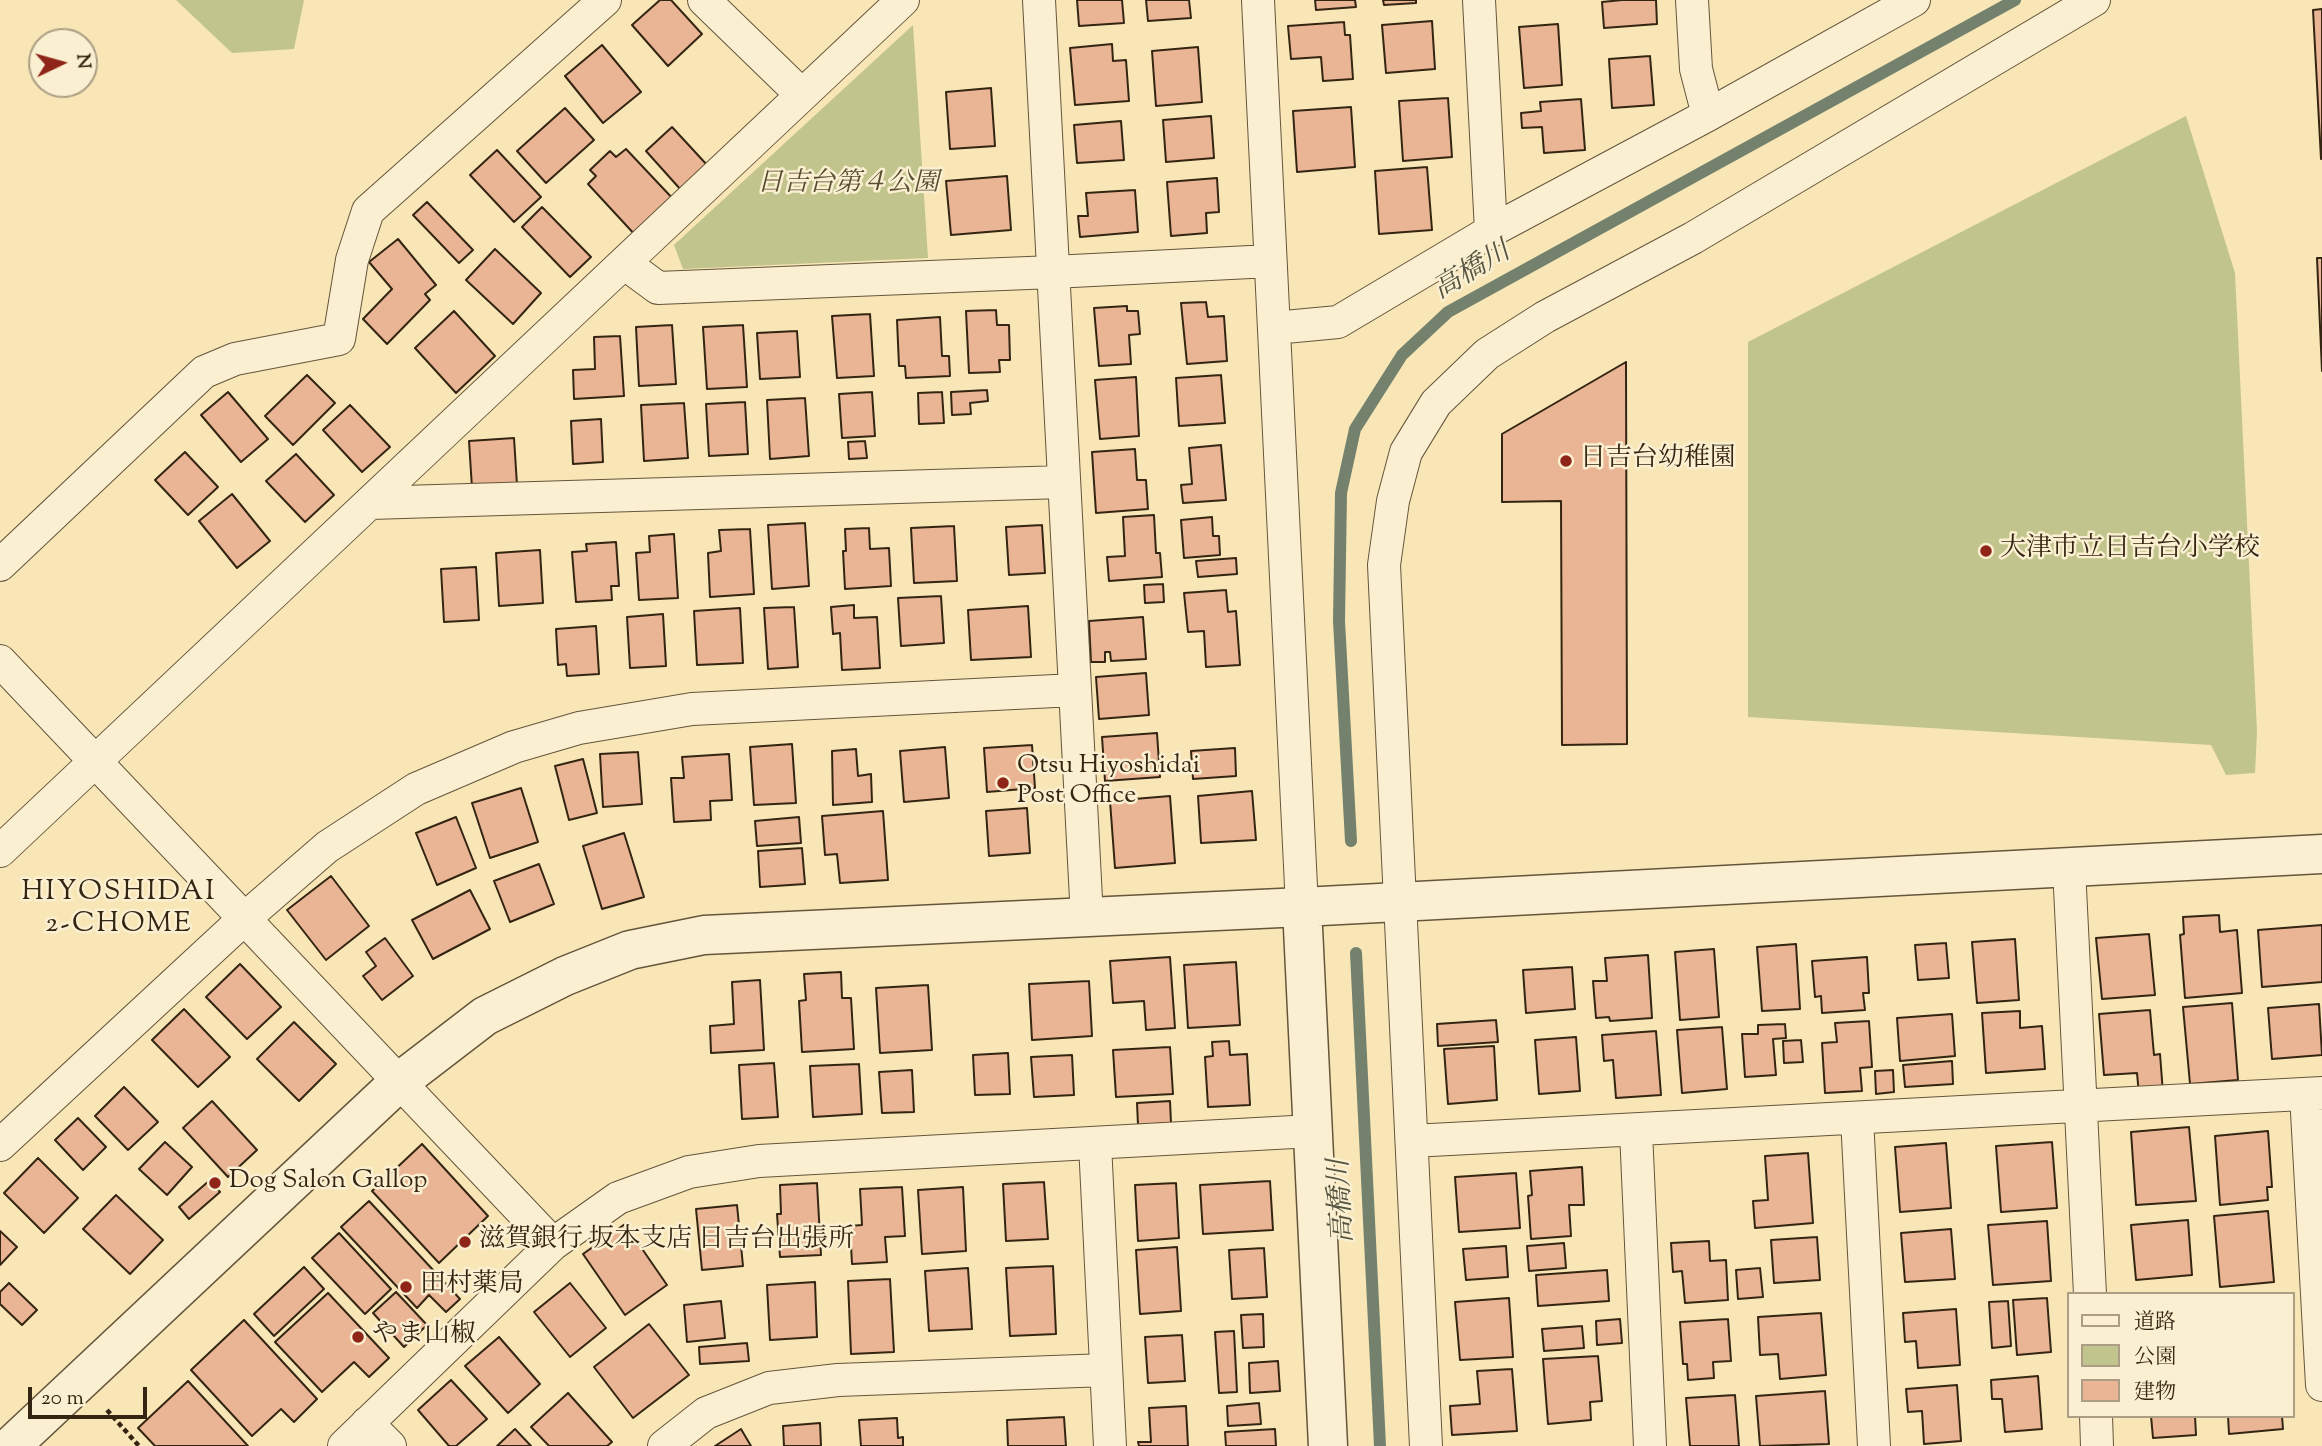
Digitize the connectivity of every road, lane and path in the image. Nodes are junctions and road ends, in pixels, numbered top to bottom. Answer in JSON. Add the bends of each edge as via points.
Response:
{"nodes":[{"id":1,"x":606,"y":0,"type":"edge"},
{"id":2,"x":704,"y":0,"type":"edge"},
{"id":3,"x":903,"y":0,"type":"edge"},
{"id":4,"x":1039,"y":0,"type":"edge"},
{"id":5,"x":1258,"y":0,"type":"edge"},
{"id":6,"x":1479,"y":0,"type":"edge"},
{"id":7,"x":1692,"y":0,"type":"edge"},
{"id":8,"x":1914,"y":0,"type":"edge"},
{"id":9,"x":2094,"y":0,"type":"edge"},
{"id":10,"x":803,"y":95,"type":"junction"},
{"id":11,"x":1708,"y":115,"type":"junction"},
{"id":12,"x":1490,"y":230,"type":"junction"},
{"id":13,"x":1270,"y":261,"type":"junction"},
{"id":14,"x":624,"y":262,"type":"junction"},
{"id":15,"x":1053,"y":272,"type":"junction"},
{"id":16,"x":1274,"y":328,"type":"junction"},
{"id":17,"x":1064,"y":482,"type":"junction"},
{"id":18,"x":370,"y":503,"type":"junction"},
{"id":19,"x":0,"y":565,"type":"edge"},
{"id":20,"x":0,"y":661,"type":"edge"},
{"id":21,"x":1075,"y":690,"type":"junction"},
{"id":22,"x":95,"y":761,"type":"junction"},
{"id":23,"x":0,"y":851,"type":"edge"},
{"id":24,"x":2322,"y":854,"type":"edge"},
{"id":25,"x":2069,"y":867,"type":"junction"},
{"id":26,"x":1399,"y":902,"type":"junction"},
{"id":27,"x":1302,"y":907,"type":"junction"},
{"id":28,"x":1087,"y":918,"type":"junction"},
{"id":29,"x":244,"y":919,"type":"junction"},
{"id":30,"x":399,"y":1082,"type":"junction"},
{"id":31,"x":2314,"y":1093,"type":"edge"},
{"id":32,"x":2080,"y":1106,"type":"junction"},
{"id":33,"x":1857,"y":1118,"type":"junction"},
{"id":34,"x":1312,"y":1131,"type":"junction"},
{"id":35,"x":1636,"y":1131,"type":"junction"},
{"id":36,"x":1412,"y":1141,"type":"junction"},
{"id":37,"x":1095,"y":1144,"type":"junction"},
{"id":38,"x":0,"y":1145,"type":"edge"},
{"id":39,"x":553,"y":1244,"type":"junction"},
{"id":40,"x":2090,"y":1292,"type":"edge"},
{"id":41,"x":1106,"y":1370,"type":"junction"},
{"id":42,"x":80,"y":1381,"type":"junction"},
{"id":43,"x":2322,"y":1385,"type":"edge"},
{"id":44,"x":2096,"y":1418,"type":"edge"},
{"id":45,"x":368,"y":1423,"type":"junction"},
{"id":46,"x":11,"y":1446,"type":"edge"},
{"id":47,"x":139,"y":1446,"type":"edge"},
{"id":48,"x":344,"y":1446,"type":"edge"},
{"id":49,"x":390,"y":1446,"type":"edge"},
{"id":50,"x":664,"y":1446,"type":"edge"},
{"id":51,"x":1110,"y":1446,"type":"edge"},
{"id":52,"x":1328,"y":1446,"type":"edge"},
{"id":53,"x":1426,"y":1446,"type":"edge"},
{"id":54,"x":1650,"y":1446,"type":"edge"},
{"id":55,"x":1874,"y":1446,"type":"edge"},
{"id":56,"x":2097,"y":1446,"type":"edge"}],
"edges":[{"from":1,"to":19,"type":"street","via":[[368,211],[352,260],[339,340],[235,359],[204,372]]},
{"from":2,"to":10,"type":"street"},
{"from":3,"to":10,"type":"street"},
{"from":4,"to":15,"type":"street"},
{"from":5,"to":13,"type":"street"},
{"from":6,"to":12,"type":"street"},
{"from":7,"to":11,"type":"street","via":[[1696,69]]},
{"from":8,"to":11,"type":"street"},
{"from":9,"to":26,"type":"street","via":[[1693,238],[1545,317],[1487,354],[1436,403],[1406,452],[1384,565]]},
{"from":10,"to":14,"type":"street"},
{"from":11,"to":12,"type":"street"},
{"from":12,"to":16,"type":"street","via":[[1338,321]]},
{"from":13,"to":15,"type":"street"},
{"from":13,"to":16,"type":"street"},
{"from":14,"to":15,"type":"street","via":[[658,288]]},
{"from":14,"to":18,"type":"street"},
{"from":15,"to":17,"type":"street"},
{"from":16,"to":27,"type":"street"},
{"from":17,"to":18,"type":"street"},
{"from":17,"to":21,"type":"street"},
{"from":18,"to":22,"type":"street"},
{"from":20,"to":22,"type":"street"},
{"from":21,"to":28,"type":"street"},
{"from":21,"to":29,"type":"street","via":[[692,709],[579,728],[514,747],[416,789],[327,847]]},
{"from":22,"to":23,"type":"street"},
{"from":22,"to":29,"type":"street"},
{"from":24,"to":25,"type":"street"},
{"from":25,"to":26,"type":"street"},
{"from":25,"to":32,"type":"street"},
{"from":26,"to":27,"type":"street"},
{"from":26,"to":36,"type":"street"},
{"from":27,"to":28,"type":"street"},
{"from":27,"to":34,"type":"street"},
{"from":28,"to":30,"type":"street","via":[[704,935],[630,950],[485,1016]]},
{"from":29,"to":30,"type":"street"},
{"from":29,"to":38,"type":"street"},
{"from":30,"to":39,"type":"street"},
{"from":30,"to":42,"type":"street"},
{"from":31,"to":32,"type":"street"},
{"from":31,"to":43,"type":"street"},
{"from":32,"to":33,"type":"street"},
{"from":32,"to":40,"type":"street"},
{"from":33,"to":35,"type":"street"},
{"from":33,"to":55,"type":"street"},
{"from":34,"to":37,"type":"street"},
{"from":34,"to":52,"type":"street"},
{"from":35,"to":36,"type":"street"},
{"from":35,"to":54,"type":"street"},
{"from":36,"to":53,"type":"street"},
{"from":37,"to":39,"type":"street","via":[[760,1161],[689,1172],[618,1198]]},
{"from":37,"to":41,"type":"street"},
{"from":39,"to":45,"type":"street"},
{"from":41,"to":50,"type":"street","via":[[838,1380],[769,1388],[706,1413]]},
{"from":41,"to":51,"type":"street"},
{"from":42,"to":46,"type":"street"},
{"from":42,"to":47,"type":"path"},
{"from":44,"to":56,"type":"street"},
{"from":45,"to":48,"type":"street"},
{"from":45,"to":49,"type":"street"}]}
